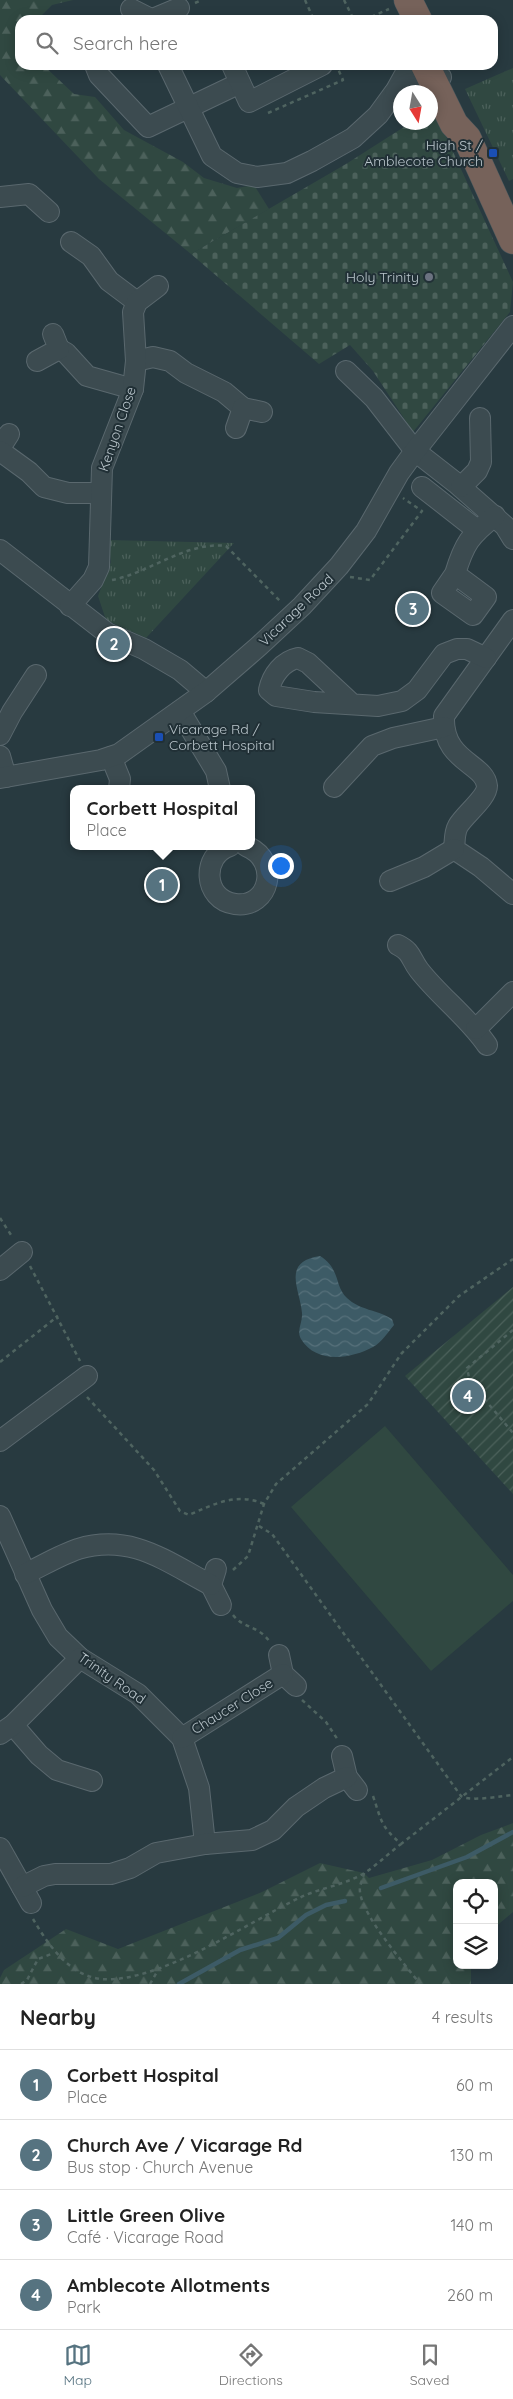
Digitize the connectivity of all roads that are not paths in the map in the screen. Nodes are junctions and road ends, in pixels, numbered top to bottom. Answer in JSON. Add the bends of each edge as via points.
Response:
{"nodes":[{"id":1,"x":399,"y":6,"type":"edge"},
{"id":2,"x":179,"y":8,"type":"dead end"},
{"id":3,"x":131,"y":9,"type":"dead end"},
{"id":4,"x":143,"y":15,"type":"edge"},
{"id":5,"x":164,"y":15,"type":"edge"},
{"id":6,"x":411,"y":15,"type":"edge"},
{"id":7,"x":97,"y":70,"type":"edge"},
{"id":8,"x":170,"y":70,"type":"edge"},
{"id":9,"x":234,"y":70,"type":"edge"},
{"id":10,"x":312,"y":70,"type":"edge"},
{"id":11,"x":431,"y":75,"type":"edge"},
{"id":12,"x":240,"y":83,"type":"junction"},
{"id":13,"x":417,"y":85,"type":"edge"},
{"id":14,"x":393,"y":102,"type":"edge"},
{"id":15,"x":187,"y":109,"type":"junction"},
{"id":16,"x":0,"y":197,"type":"edge"},
{"id":17,"x":49,"y":212,"type":"dead end"},
{"id":18,"x":513,"y":240,"type":"edge"},
{"id":19,"x":71,"y":242,"type":"dead end"},
{"id":20,"x":158,"y":286,"type":"dead end"},
{"id":21,"x":131,"y":298,"type":"junction"},
{"id":22,"x":512,"y":330,"type":"edge"},
{"id":23,"x":37,"y":361,"type":"dead end"},
{"id":24,"x":136,"y":361,"type":"junction"},
{"id":25,"x":346,"y":371,"type":"dead end"},
{"id":26,"x":133,"y":389,"type":"junction"},
{"id":27,"x":480,"y":418,"type":"dead end"},
{"id":28,"x":236,"y":428,"type":"dead end"},
{"id":29,"x":3,"y":444,"type":"edge"},
{"id":30,"x":415,"y":451,"type":"junction"},
{"id":31,"x":461,"y":486,"type":"junction"},
{"id":32,"x":422,"y":487,"type":"dead end"},
{"id":33,"x":99,"y":493,"type":"junction"},
{"id":34,"x":495,"y":516,"type":"junction"},
{"id":35,"x":477,"y":530,"type":"junction"},
{"id":36,"x":513,"y":539,"type":"edge"},
{"id":37,"x":0,"y":550,"type":"edge"},
{"id":38,"x":455,"y":574,"type":"dead end"},
{"id":39,"x":70,"y":606,"type":"junction"},
{"id":40,"x":513,"y":620,"type":"edge"},
{"id":41,"x":486,"y":658,"type":"junction"},
{"id":42,"x":36,"y":675,"type":"dead end"},
{"id":43,"x":206,"y":692,"type":"junction"},
{"id":44,"x":350,"y":703,"type":"dead end"},
{"id":45,"x":6,"y":709,"type":"edge"},
{"id":46,"x":180,"y":711,"type":"junction"},
{"id":47,"x":444,"y":727,"type":"junction"},
{"id":48,"x":0,"y":735,"type":"edge"},
{"id":49,"x":0,"y":756,"type":"edge"},
{"id":50,"x":111,"y":757,"type":"junction"},
{"id":51,"x":3,"y":778,"type":"edge"},
{"id":52,"x":119,"y":785,"type":"edge"},
{"id":53,"x":219,"y":785,"type":"edge"},
{"id":54,"x":334,"y":787,"type":"dead end"},
{"id":55,"x":454,"y":849,"type":"junction"},
{"id":56,"x":223,"y":850,"type":"edge"},
{"id":57,"x":252,"y":850,"type":"edge"},
{"id":58,"x":390,"y":881,"type":"dead end"},
{"id":59,"x":513,"y":894,"type":"edge"},
{"id":60,"x":405,"y":944,"type":"dead end"},
{"id":61,"x":513,"y":992,"type":"edge"},
{"id":62,"x":22,"y":1252,"type":"dead end"},
{"id":63,"x":0,"y":1270,"type":"edge"},
{"id":64,"x":84,"y":1378,"type":"road end"},
{"id":65,"x":0,"y":1441,"type":"edge"},
{"id":66,"x":0,"y":1516,"type":"edge"},
{"id":67,"x":26,"y":1574,"type":"junction"},
{"id":68,"x":221,"y":1605,"type":"road end"},
{"id":69,"x":80,"y":1658,"type":"junction"},
{"id":70,"x":286,"y":1672,"type":"road end"},
{"id":71,"x":6,"y":1729,"type":"edge"},
{"id":72,"x":182,"y":1738,"type":"junction"},
{"id":73,"x":342,"y":1756,"type":"road end"},
{"id":74,"x":92,"y":1781,"type":"dead end"},
{"id":75,"x":205,"y":1844,"type":"junction"},
{"id":76,"x":0,"y":1848,"type":"edge"}],
"edges":[{"from":1,"to":6,"type":"highway"},
{"from":2,"to":5,"type":"street"},
{"from":3,"to":4,"type":"street"},
{"from":7,"to":15,"type":"street","via":[[148,127]]},
{"from":8,"to":15,"type":"street"},
{"from":9,"to":12,"type":"street"},
{"from":10,"to":12,"type":"street","via":[[249,102]]},
{"from":11,"to":13,"type":"street"},
{"from":11,"to":18,"type":"highway","via":[[454,124],[467,138]]},
{"from":12,"to":15,"type":"street"},
{"from":14,"to":15,"type":"street","via":[[353,138],[312,161],[287,173],[257,177],[237,173],[212,156]]},
{"from":16,"to":17,"type":"street","via":[[29,194]]},
{"from":19,"to":21,"type":"street","via":[[91,256],[104,277]]},
{"from":20,"to":21,"type":"street"},
{"from":21,"to":24,"type":"street","name":"Kenyon Close"},
{"from":22,"to":30,"type":"street","name":"Vicarage Road"},
{"from":23,"to":26,"type":"street","via":[[56,342],[87,376]]},
{"from":24,"to":26,"type":"street","name":"Kenyon Close"},
{"from":24,"to":28,"type":"street","via":[[153,357],[170,361],[253,410]]},
{"from":25,"to":30,"type":"street","via":[[374,398]]},
{"from":26,"to":33,"type":"street","name":"Kenyon Close","via":[[102,468]]},
{"from":27,"to":31,"type":"street","via":[[481,462],[477,471]]},
{"from":29,"to":33,"type":"street","via":[[44,487],[68,493]]},
{"from":30,"to":31,"type":"street"},
{"from":30,"to":43,"type":"street","name":"Vicarage Road","via":[[366,531],[323,585]]},
{"from":31,"to":34,"type":"street"},
{"from":32,"to":35,"type":"street"},
{"from":33,"to":39,"type":"street","name":"Kenyon Close","via":[[99,567]]},
{"from":34,"to":35,"type":"street"},
{"from":34,"to":36,"type":"street"},
{"from":35,"to":38,"type":"street","via":[[462,551]]},
{"from":37,"to":39,"type":"street"},
{"from":39,"to":43,"type":"street","via":[[107,633],[180,670]]},
{"from":40,"to":41,"type":"street"},
{"from":41,"to":44,"type":"street","via":[[468,649],[457,649],[444,654],[417,690],[402,701],[378,706]]},
{"from":41,"to":47,"type":"street","via":[[444,716]]},
{"from":42,"to":45,"type":"street"},
{"from":43,"to":46,"type":"street","name":"Vicarage Road"},
{"from":45,"to":48,"type":"street"},
{"from":46,"to":50,"type":"street","name":"Vicarage Road"},
{"from":46,"to":53,"type":"street","via":[[216,771]]},
{"from":47,"to":54,"type":"street","via":[[372,746]]},
{"from":47,"to":55,"type":"street","via":[[450,747],[485,779],[487,787],[485,795],[458,826]]},
{"from":49,"to":51,"type":"street"},
{"from":50,"to":51,"type":"street","name":"Vicarage Road"},
{"from":50,"to":52,"type":"street"},
{"from":55,"to":58,"type":"street","via":[[424,867]]},
{"from":55,"to":59,"type":"street"},
{"from":56,"to":57,"type":"street","via":[[212,861],[209,879],[218,896],[235,904],[244,904],[254,900],[266,885],[266,865],[262,856]]},
{"from":60,"to":61,"type":"street","via":[[419,970],[487,1042]]},
{"from":62,"to":63,"type":"street"},
{"from":64,"to":65,"type":"street"},
{"from":66,"to":67,"type":"street","name":"Trinity Road"},
{"from":67,"to":68,"type":"street","via":[[77,1549],[114,1543],[140,1548],[213,1577]]},
{"from":67,"to":69,"type":"street","name":"Trinity Road","via":[[58,1636]]},
{"from":69,"to":71,"type":"street"},
{"from":69,"to":72,"type":"street","name":"Trinity Road","via":[[138,1694]]},
{"from":70,"to":72,"type":"street","name":"Chaucer Close"},
{"from":71,"to":74,"type":"street","via":[[57,1770]]},
{"from":72,"to":75,"type":"street","name":"Trinity Road","via":[[199,1788]]},
{"from":73,"to":75,"type":"street","via":[[352,1783],[324,1788],[296,1807],[273,1830],[252,1840]]},
{"from":75,"to":76,"type":"street","via":[[156,1853],[130,1868],[111,1874],[44,1876],[27,1895]]}]}
